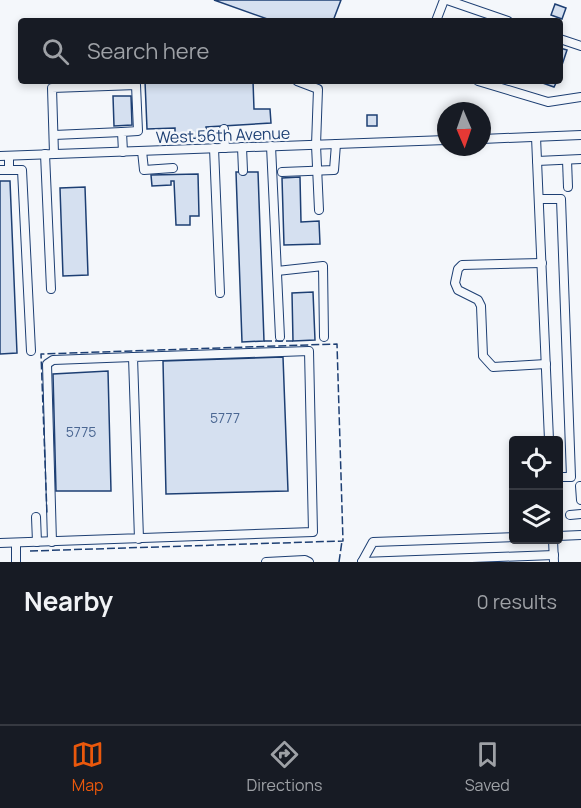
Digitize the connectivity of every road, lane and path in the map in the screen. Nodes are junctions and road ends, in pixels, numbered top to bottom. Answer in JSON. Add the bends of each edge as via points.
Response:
{"nodes":[{"id":1,"x":445,"y":0,"type":"edge"},
{"id":2,"x":485,"y":17,"type":"edge"},
{"id":3,"x":437,"y":18,"type":"edge"},
{"id":4,"x":563,"y":40,"type":"edge"},
{"id":5,"x":581,"y":46,"type":"edge"},
{"id":6,"x":305,"y":84,"type":"edge"},
{"id":7,"x":488,"y":84,"type":"edge"},
{"id":8,"x":50,"y":85,"type":"edge"},
{"id":9,"x":581,"y":97,"type":"edge"},
{"id":10,"x":224,"y":129,"type":"dead end"},
{"id":11,"x":122,"y":132,"type":"junction"},
{"id":12,"x":54,"y":135,"type":"junction"},
{"id":13,"x":581,"y":135,"type":"edge"},
{"id":14,"x":536,"y":137,"type":"junction"},
{"id":15,"x":491,"y":139,"type":"edge"},
{"id":16,"x":437,"y":140,"type":"edge"},
{"id":17,"x":336,"y":144,"type":"junction"},
{"id":18,"x":316,"y":145,"type":"junction"},
{"id":19,"x":271,"y":146,"type":"junction"},
{"id":20,"x":242,"y":147,"type":"junction"},
{"id":21,"x":214,"y":148,"type":"junction"},
{"id":22,"x":225,"y":148,"type":"junction"},
{"id":23,"x":142,"y":151,"type":"junction"},
{"id":24,"x":123,"y":152,"type":"junction"},
{"id":25,"x":45,"y":154,"type":"junction"},
{"id":26,"x":54,"y":154,"type":"junction"},
{"id":27,"x":4,"y":156,"type":"edge"},
{"id":28,"x":581,"y":159,"type":"edge"},
{"id":29,"x":567,"y":160,"type":"junction"},
{"id":30,"x":537,"y":161,"type":"junction"},
{"id":31,"x":173,"y":168,"type":"dead end"},
{"id":32,"x":0,"y":170,"type":"edge"},
{"id":33,"x":9,"y":170,"type":"junction"},
{"id":34,"x":243,"y":171,"type":"dead end"},
{"id":35,"x":318,"y":171,"type":"junction"},
{"id":36,"x":282,"y":172,"type":"dead end"},
{"id":37,"x":568,"y":187,"type":"dead end"},
{"id":38,"x":539,"y":199,"type":"junction"},
{"id":39,"x":319,"y":210,"type":"dead end"},
{"id":40,"x":542,"y":263,"type":"junction"},
{"id":41,"x":277,"y":270,"type":"junction"},
{"id":42,"x":51,"y":289,"type":"dead end"},
{"id":43,"x":220,"y":293,"type":"dead end"},
{"id":44,"x":280,"y":337,"type":"dead end"},
{"id":45,"x":324,"y":337,"type":"dead end"},
{"id":46,"x":31,"y":351,"type":"dead end"},
{"id":47,"x":133,"y":357,"type":"junction"},
{"id":48,"x":546,"y":364,"type":"junction"},
{"id":49,"x":549,"y":436,"type":"edge"},
{"id":50,"x":563,"y":477,"type":"edge"},
{"id":51,"x":580,"y":486,"type":"edge"},
{"id":52,"x":581,"y":500,"type":"edge"},
{"id":53,"x":581,"y":514,"type":"edge"},
{"id":54,"x":570,"y":515,"type":"dead end"},
{"id":55,"x":36,"y":517,"type":"dead end"},
{"id":56,"x":581,"y":535,"type":"edge"},
{"id":57,"x":563,"y":536,"type":"edge"},
{"id":58,"x":509,"y":537,"type":"edge"},
{"id":59,"x":139,"y":538,"type":"junction"},
{"id":60,"x":37,"y":542,"type":"junction"},
{"id":61,"x":52,"y":542,"type":"junction"},
{"id":62,"x":0,"y":543,"type":"edge"},
{"id":63,"x":16,"y":543,"type":"junction"},
{"id":64,"x":554,"y":559,"type":"edge"},
{"id":65,"x":16,"y":562,"type":"edge"},
{"id":66,"x":266,"y":562,"type":"edge"},
{"id":67,"x":309,"y":562,"type":"edge"},
{"id":68,"x":362,"y":562,"type":"edge"}],
"edges":[{"from":1,"to":2,"type":"street"},
{"from":1,"to":3,"type":"street"},
{"from":4,"to":5,"type":"street"},
{"from":6,"to":18,"type":"street","via":[[318,89]]},
{"from":7,"to":9,"type":"street","via":[[548,102]]},
{"from":8,"to":11,"type":"street","via":[[136,85],[138,131]]},
{"from":8,"to":12,"type":"street"},
{"from":10,"to":22,"type":"street"},
{"from":11,"to":12,"type":"street"},
{"from":11,"to":24,"type":"street"},
{"from":12,"to":26,"type":"street"},
{"from":13,"to":14,"type":"street"},
{"from":14,"to":15,"type":"street"},
{"from":14,"to":30,"type":"street"},
{"from":16,"to":17,"type":"street","name":"West 56th Avenue"},
{"from":17,"to":18,"type":"street","name":"West 56th Avenue"},
{"from":17,"to":35,"type":"street","via":[[334,170]]},
{"from":18,"to":19,"type":"street","name":"West 56th Avenue"},
{"from":18,"to":35,"type":"street"},
{"from":19,"to":20,"type":"street","name":"West 56th Avenue"},
{"from":19,"to":41,"type":"street"},
{"from":20,"to":22,"type":"street","name":"West 56th Avenue"},
{"from":20,"to":34,"type":"street"},
{"from":21,"to":22,"type":"street","name":"West 56th Avenue"},
{"from":21,"to":23,"type":"street","name":"West 56th Avenue"},
{"from":21,"to":43,"type":"street"},
{"from":23,"to":24,"type":"street","name":"West 56th Avenue"},
{"from":23,"to":31,"type":"street","via":[[144,170]]},
{"from":24,"to":26,"type":"street","name":"West 56th Avenue"},
{"from":25,"to":26,"type":"street","name":"West 56th Avenue"},
{"from":25,"to":27,"type":"street","name":"West 56th Avenue"},
{"from":25,"to":42,"type":"street"},
{"from":27,"to":33,"type":"street"},
{"from":28,"to":29,"type":"street"},
{"from":29,"to":30,"type":"street"},
{"from":29,"to":37,"type":"street"},
{"from":30,"to":38,"type":"street"},
{"from":32,"to":33,"type":"street"},
{"from":33,"to":46,"type":"street","via":[[22,170]]},
{"from":35,"to":36,"type":"street"},
{"from":35,"to":39,"type":"street"},
{"from":38,"to":40,"type":"street"},
{"from":38,"to":50,"type":"street","via":[[561,200],[571,477]]},
{"from":40,"to":48,"type":"street"},
{"from":40,"to":48,"type":"street","via":[[462,266],[456,283],[458,290],[478,300],[481,306],[486,362],[493,367]]},
{"from":41,"to":44,"type":"street"},
{"from":41,"to":45,"type":"street","via":[[323,266]]},
{"from":47,"to":59,"type":"street"},
{"from":47,"to":59,"type":"street","via":[[309,351],[313,532]]},
{"from":47,"to":61,"type":"street","via":[[53,360],[47,364]]},
{"from":48,"to":49,"type":"street"},
{"from":51,"to":52,"type":"street"},
{"from":53,"to":54,"type":"street"},
{"from":55,"to":60,"type":"street"},
{"from":56,"to":57,"type":"street"},
{"from":58,"to":68,"type":"street","via":[[374,542]]},
{"from":59,"to":61,"type":"street"},
{"from":60,"to":61,"type":"street"},
{"from":60,"to":63,"type":"street"},
{"from":62,"to":63,"type":"street"},
{"from":63,"to":65,"type":"street"},
{"from":64,"to":68,"type":"street"},
{"from":66,"to":67,"type":"street"}]}
